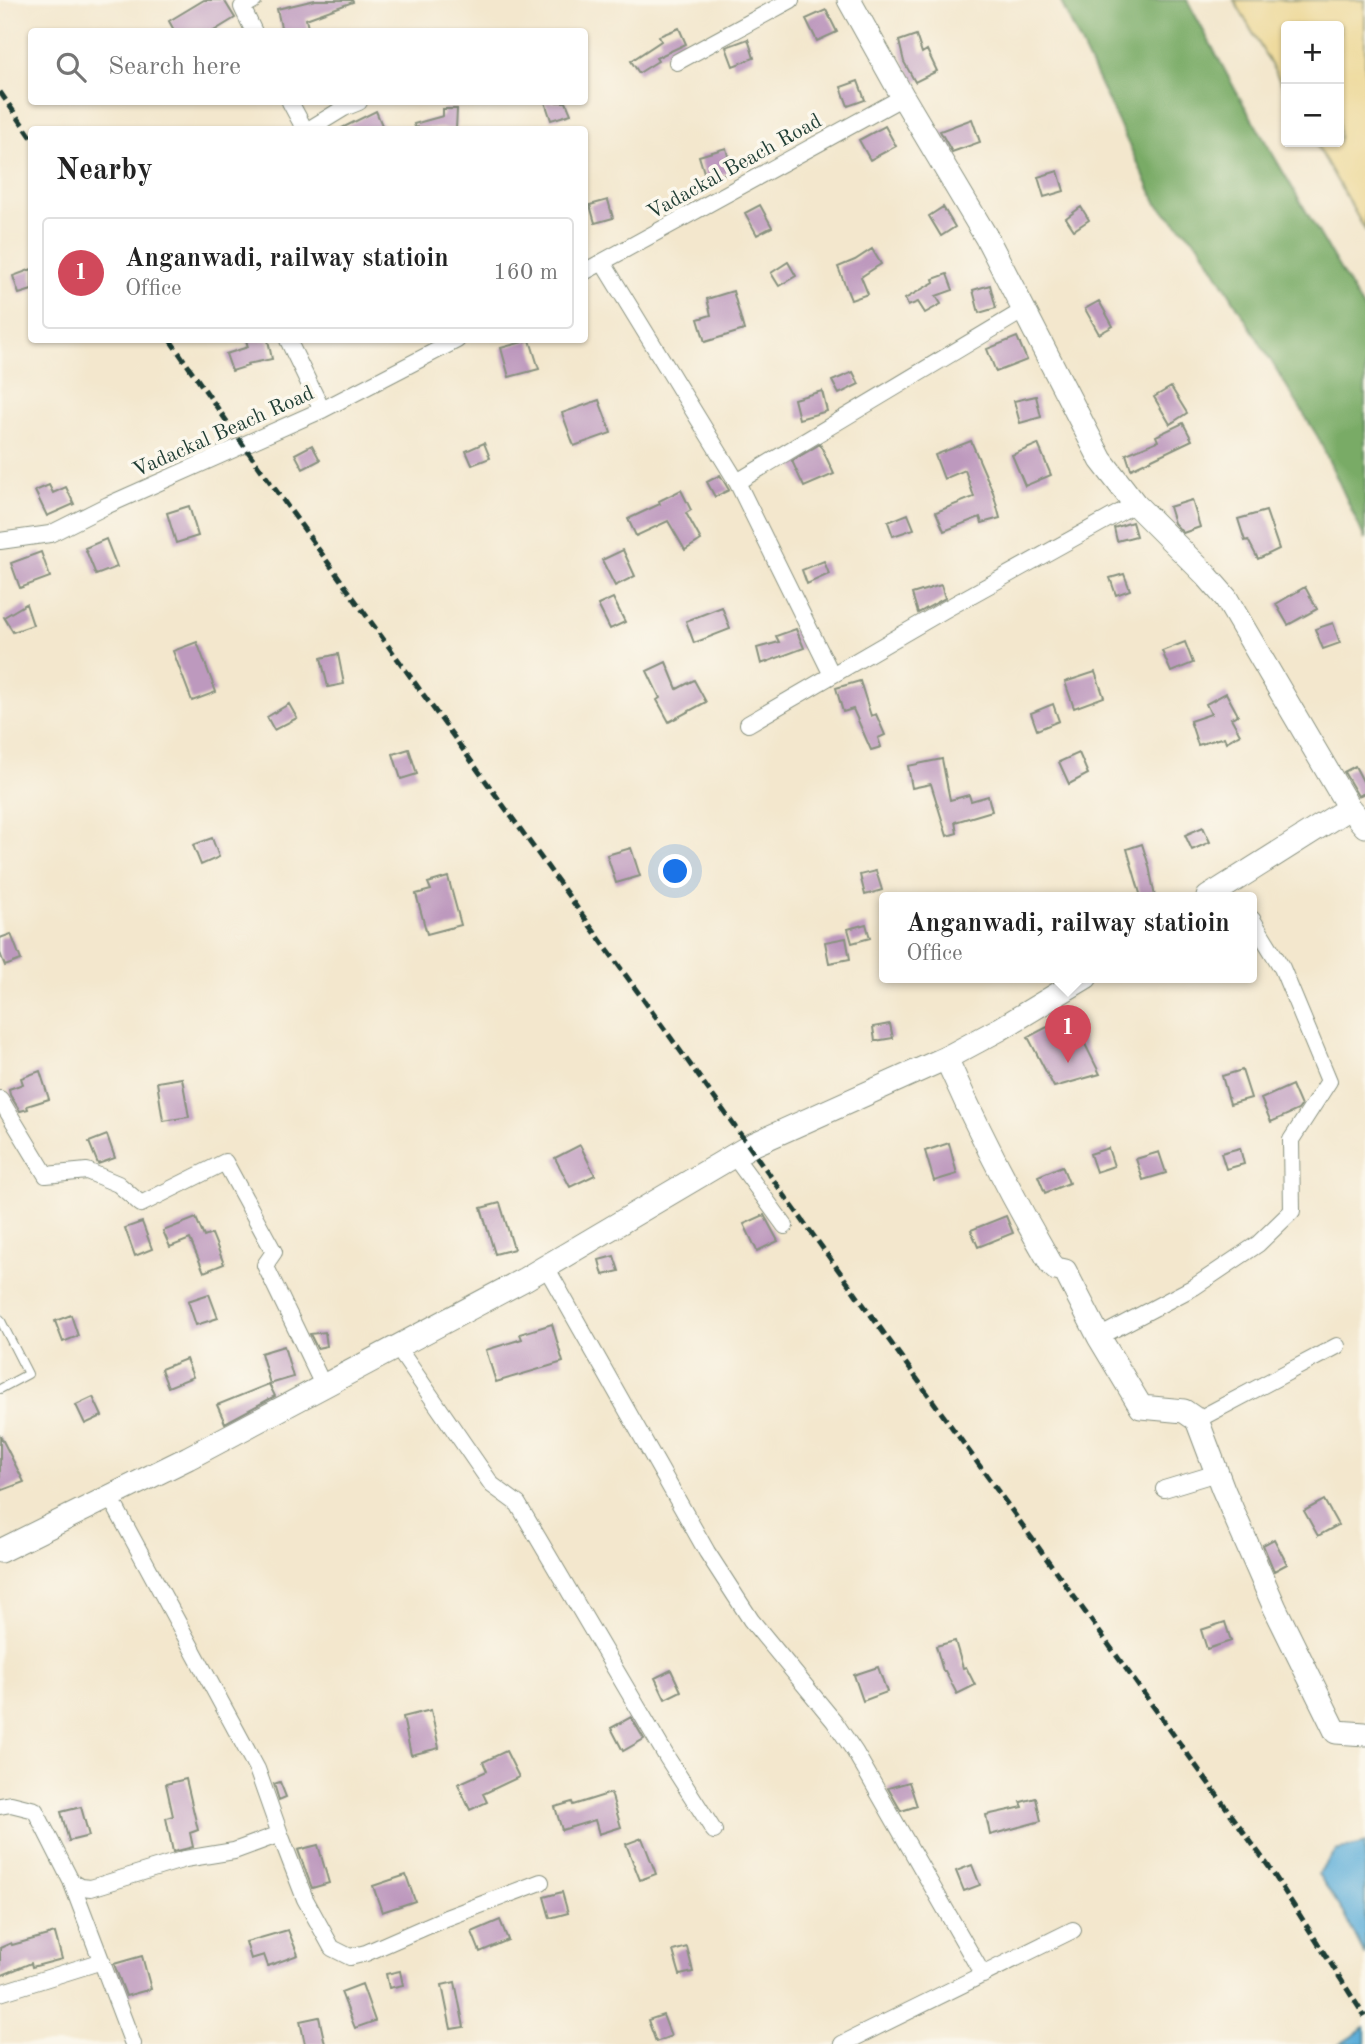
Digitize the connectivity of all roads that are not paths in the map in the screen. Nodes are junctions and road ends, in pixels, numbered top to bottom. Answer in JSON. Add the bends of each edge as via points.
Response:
{"nodes":[{"id":1,"x":254,"y":0,"type":"edge"},
{"id":2,"x":791,"y":0,"type":"edge"},
{"id":3,"x":849,"y":0,"type":"edge"},
{"id":4,"x":252,"y":28,"type":"edge"},
{"id":5,"x":677,"y":62,"type":"dead end"},
{"id":6,"x":903,"y":97,"type":"junction"},
{"id":7,"x":292,"y":105,"type":"edge"},
{"id":8,"x":352,"y":105,"type":"edge"},
{"id":9,"x":304,"y":126,"type":"edge"},
{"id":10,"x":313,"y":126,"type":"edge"},
{"id":11,"x":603,"y":263,"type":"junction"},
{"id":12,"x":588,"y":270,"type":"edge"},
{"id":13,"x":1024,"y":310,"type":"junction"},
{"id":14,"x":289,"y":343,"type":"edge"},
{"id":15,"x":451,"y":343,"type":"edge"},
{"id":16,"x":322,"y":410,"type":"junction"},
{"id":17,"x":737,"y":482,"type":"junction"},
{"id":18,"x":1135,"y":503,"type":"junction"},
{"id":19,"x":0,"y":541,"type":"edge"},
{"id":20,"x":832,"y":675,"type":"junction"},
{"id":21,"x":748,"y":724,"type":"dead end"},
{"id":22,"x":1357,"y":806,"type":"edge"},
{"id":23,"x":1365,"y":826,"type":"edge"},
{"id":24,"x":1233,"y":890,"type":"edge"},
{"id":25,"x":1257,"y":927,"type":"edge"},
{"id":26,"x":1076,"y":983,"type":"edge"},
{"id":27,"x":946,"y":1058,"type":"junction"},
{"id":28,"x":0,"y":1099,"type":"edge"},
{"id":29,"x":734,"y":1156,"type":"junction"},
{"id":30,"x":785,"y":1226,"type":"dead end"},
{"id":31,"x":546,"y":1267,"type":"junction"},
{"id":32,"x":0,"y":1319,"type":"edge"},
{"id":33,"x":1100,"y":1337,"type":"junction"},
{"id":34,"x":1337,"y":1346,"type":"dead end"},
{"id":35,"x":397,"y":1347,"type":"junction"},
{"id":36,"x":324,"y":1387,"type":"junction"},
{"id":37,"x":0,"y":1389,"type":"edge"},
{"id":38,"x":1197,"y":1420,"type":"junction"},
{"id":39,"x":1217,"y":1473,"type":"junction"},
{"id":40,"x":1164,"y":1489,"type":"dead end"},
{"id":41,"x":110,"y":1497,"type":"junction"},
{"id":42,"x":0,"y":1551,"type":"edge"},
{"id":43,"x":1365,"y":1734,"type":"edge"},
{"id":44,"x":0,"y":1806,"type":"edge"},
{"id":45,"x":714,"y":1831,"type":"dead end"},
{"id":46,"x":280,"y":1835,"type":"junction"},
{"id":47,"x":71,"y":1881,"type":"junction"},
{"id":48,"x":541,"y":1882,"type":"dead end"},
{"id":49,"x":1073,"y":1930,"type":"dead end"},
{"id":50,"x":102,"y":1961,"type":"junction"},
{"id":51,"x":983,"y":1975,"type":"junction"},
{"id":52,"x":0,"y":1993,"type":"edge"},
{"id":53,"x":133,"y":2044,"type":"edge"},
{"id":54,"x":842,"y":2044,"type":"edge"}],
"edges":[{"from":1,"to":4,"type":"street","via":[[242,7]]},
{"from":2,"to":5,"type":"street"},
{"from":3,"to":6,"type":"main road"},
{"from":6,"to":11,"type":"street","name":"Vadackal Beach Road"},
{"from":6,"to":13,"type":"main road"},
{"from":7,"to":9,"type":"street"},
{"from":8,"to":10,"type":"street"},
{"from":11,"to":12,"type":"street","name":"Vadackal Beach Road"},
{"from":11,"to":17,"type":"street"},
{"from":13,"to":17,"type":"street"},
{"from":13,"to":18,"type":"main road","via":[[1101,460]]},
{"from":14,"to":16,"type":"street"},
{"from":15,"to":16,"type":"street","name":"Vadackal Beach Road"},
{"from":16,"to":19,"type":"street","name":"Vadackal Beach Road","via":[[50,534]]},
{"from":17,"to":20,"type":"street"},
{"from":18,"to":20,"type":"street"},
{"from":18,"to":22,"type":"main road","via":[[1226,598]]},
{"from":20,"to":21,"type":"street"},
{"from":22,"to":23,"type":"main road"},
{"from":22,"to":24,"type":"main road"},
{"from":25,"to":33,"type":"street","via":[[1282,968],[1329,1081],[1291,1140],[1292,1211],[1258,1244],[1194,1287]]},
{"from":26,"to":27,"type":"main road"},
{"from":27,"to":29,"type":"main road"},
{"from":27,"to":33,"type":"main road","via":[[1017,1206],[1051,1264],[1065,1271]]},
{"from":28,"to":36,"type":"street","via":[[46,1175],[87,1171],[118,1184],[141,1204],[225,1162],[274,1252],[265,1265]]},
{"from":29,"to":30,"type":"street"},
{"from":29,"to":31,"type":"main road"},
{"from":31,"to":35,"type":"main road"},
{"from":31,"to":51,"type":"street","via":[[707,1552],[751,1620],[848,1741]]},
{"from":32,"to":37,"type":"lane","via":[[28,1374]]},
{"from":33,"to":38,"type":"main road","via":[[1140,1406],[1184,1411]]},
{"from":34,"to":38,"type":"street"},
{"from":35,"to":36,"type":"main road"},
{"from":35,"to":45,"type":"street","via":[[492,1485],[518,1504]]},
{"from":36,"to":41,"type":"main road"},
{"from":38,"to":39,"type":"main road"},
{"from":39,"to":40,"type":"street"},
{"from":39,"to":43,"type":"main road","via":[[1275,1608],[1336,1732]]},
{"from":41,"to":42,"type":"main road"},
{"from":41,"to":46,"type":"street","via":[[257,1769]]},
{"from":44,"to":47,"type":"street","via":[[35,1810]]},
{"from":46,"to":47,"type":"street","via":[[91,1888]]},
{"from":46,"to":48,"type":"street","via":[[305,1899],[332,1948],[350,1957]]},
{"from":47,"to":50,"type":"street"},
{"from":49,"to":51,"type":"street"},
{"from":50,"to":52,"type":"street"},
{"from":50,"to":53,"type":"street"},
{"from":51,"to":54,"type":"street"}]}
